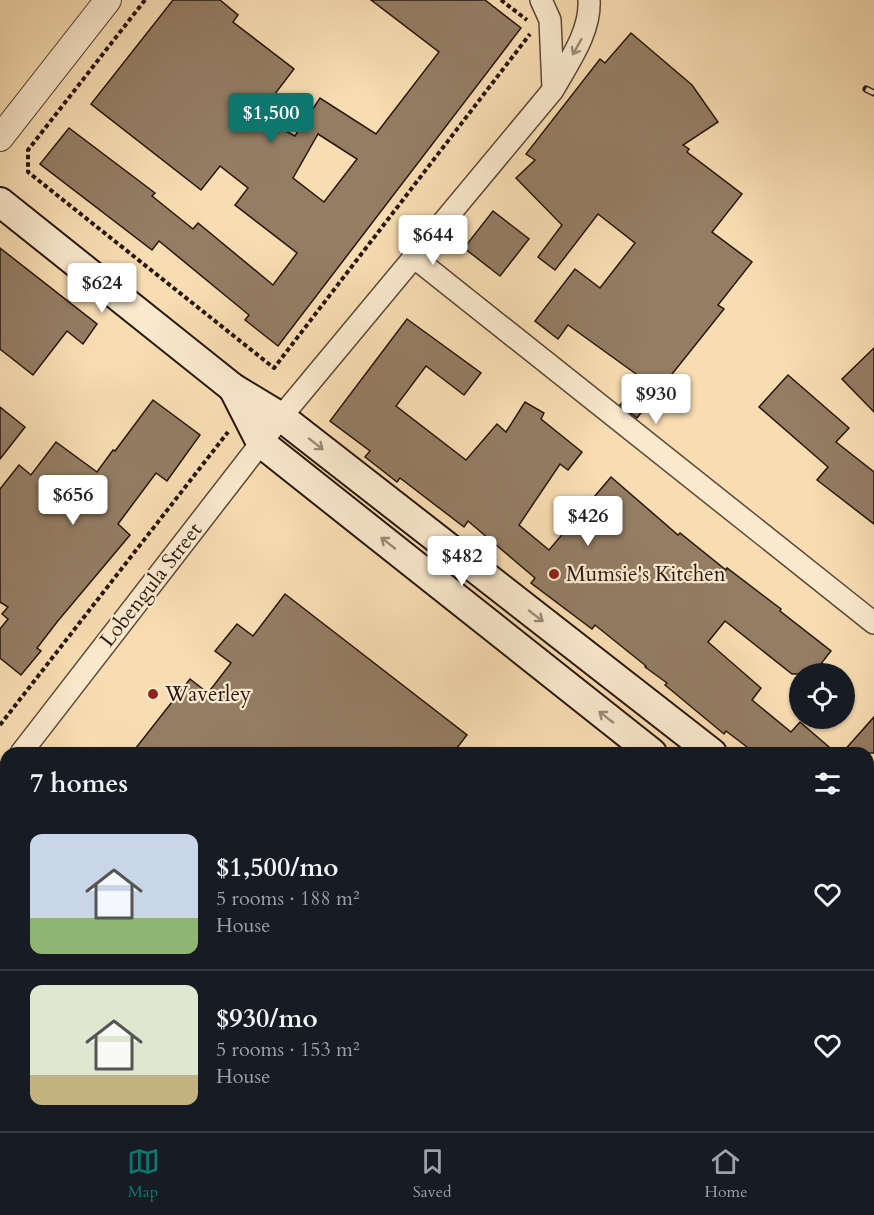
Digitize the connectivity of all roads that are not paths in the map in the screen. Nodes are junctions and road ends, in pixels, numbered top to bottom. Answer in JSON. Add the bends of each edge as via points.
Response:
{"nodes":[{"id":1,"x":108,"y":0,"type":"edge"},
{"id":2,"x":541,"y":0,"type":"edge"},
{"id":3,"x":589,"y":0,"type":"edge"},
{"id":4,"x":553,"y":90,"type":"junction"},
{"id":5,"x":0,"y":138,"type":"edge"},
{"id":6,"x":0,"y":202,"type":"edge"},
{"id":7,"x":415,"y":258,"type":"junction"},
{"id":8,"x":233,"y":388,"type":"junction"},
{"id":9,"x":281,"y":417,"type":"junction"},
{"id":10,"x":261,"y":443,"type":"junction"},
{"id":11,"x":874,"y":623,"type":"edge"},
{"id":12,"x":26,"y":747,"type":"edge"},
{"id":13,"x":644,"y":747,"type":"edge"},
{"id":14,"x":704,"y":747,"type":"edge"}],
"edges":[{"from":1,"to":5,"type":"street"},
{"from":2,"to":4,"type":"street","via":[[550,20]]},
{"from":3,"to":4,"type":"street","name":"Lobengula Street","one_way":true,"via":[[582,37]]},
{"from":4,"to":7,"type":"street","name":"Lobengula Street"},
{"from":6,"to":8,"type":"main road"},
{"from":7,"to":9,"type":"street","name":"Lobengula Street"},
{"from":7,"to":11,"type":"street"},
{"from":8,"to":9,"type":"main road"},
{"from":8,"to":10,"type":"main road"},
{"from":9,"to":10,"type":"street","name":"Lobengula Street"},
{"from":9,"to":14,"type":"main road","one_way":true},
{"from":10,"to":12,"type":"street","name":"Lobengula Street"},
{"from":13,"to":10,"type":"main road","one_way":true}]}
